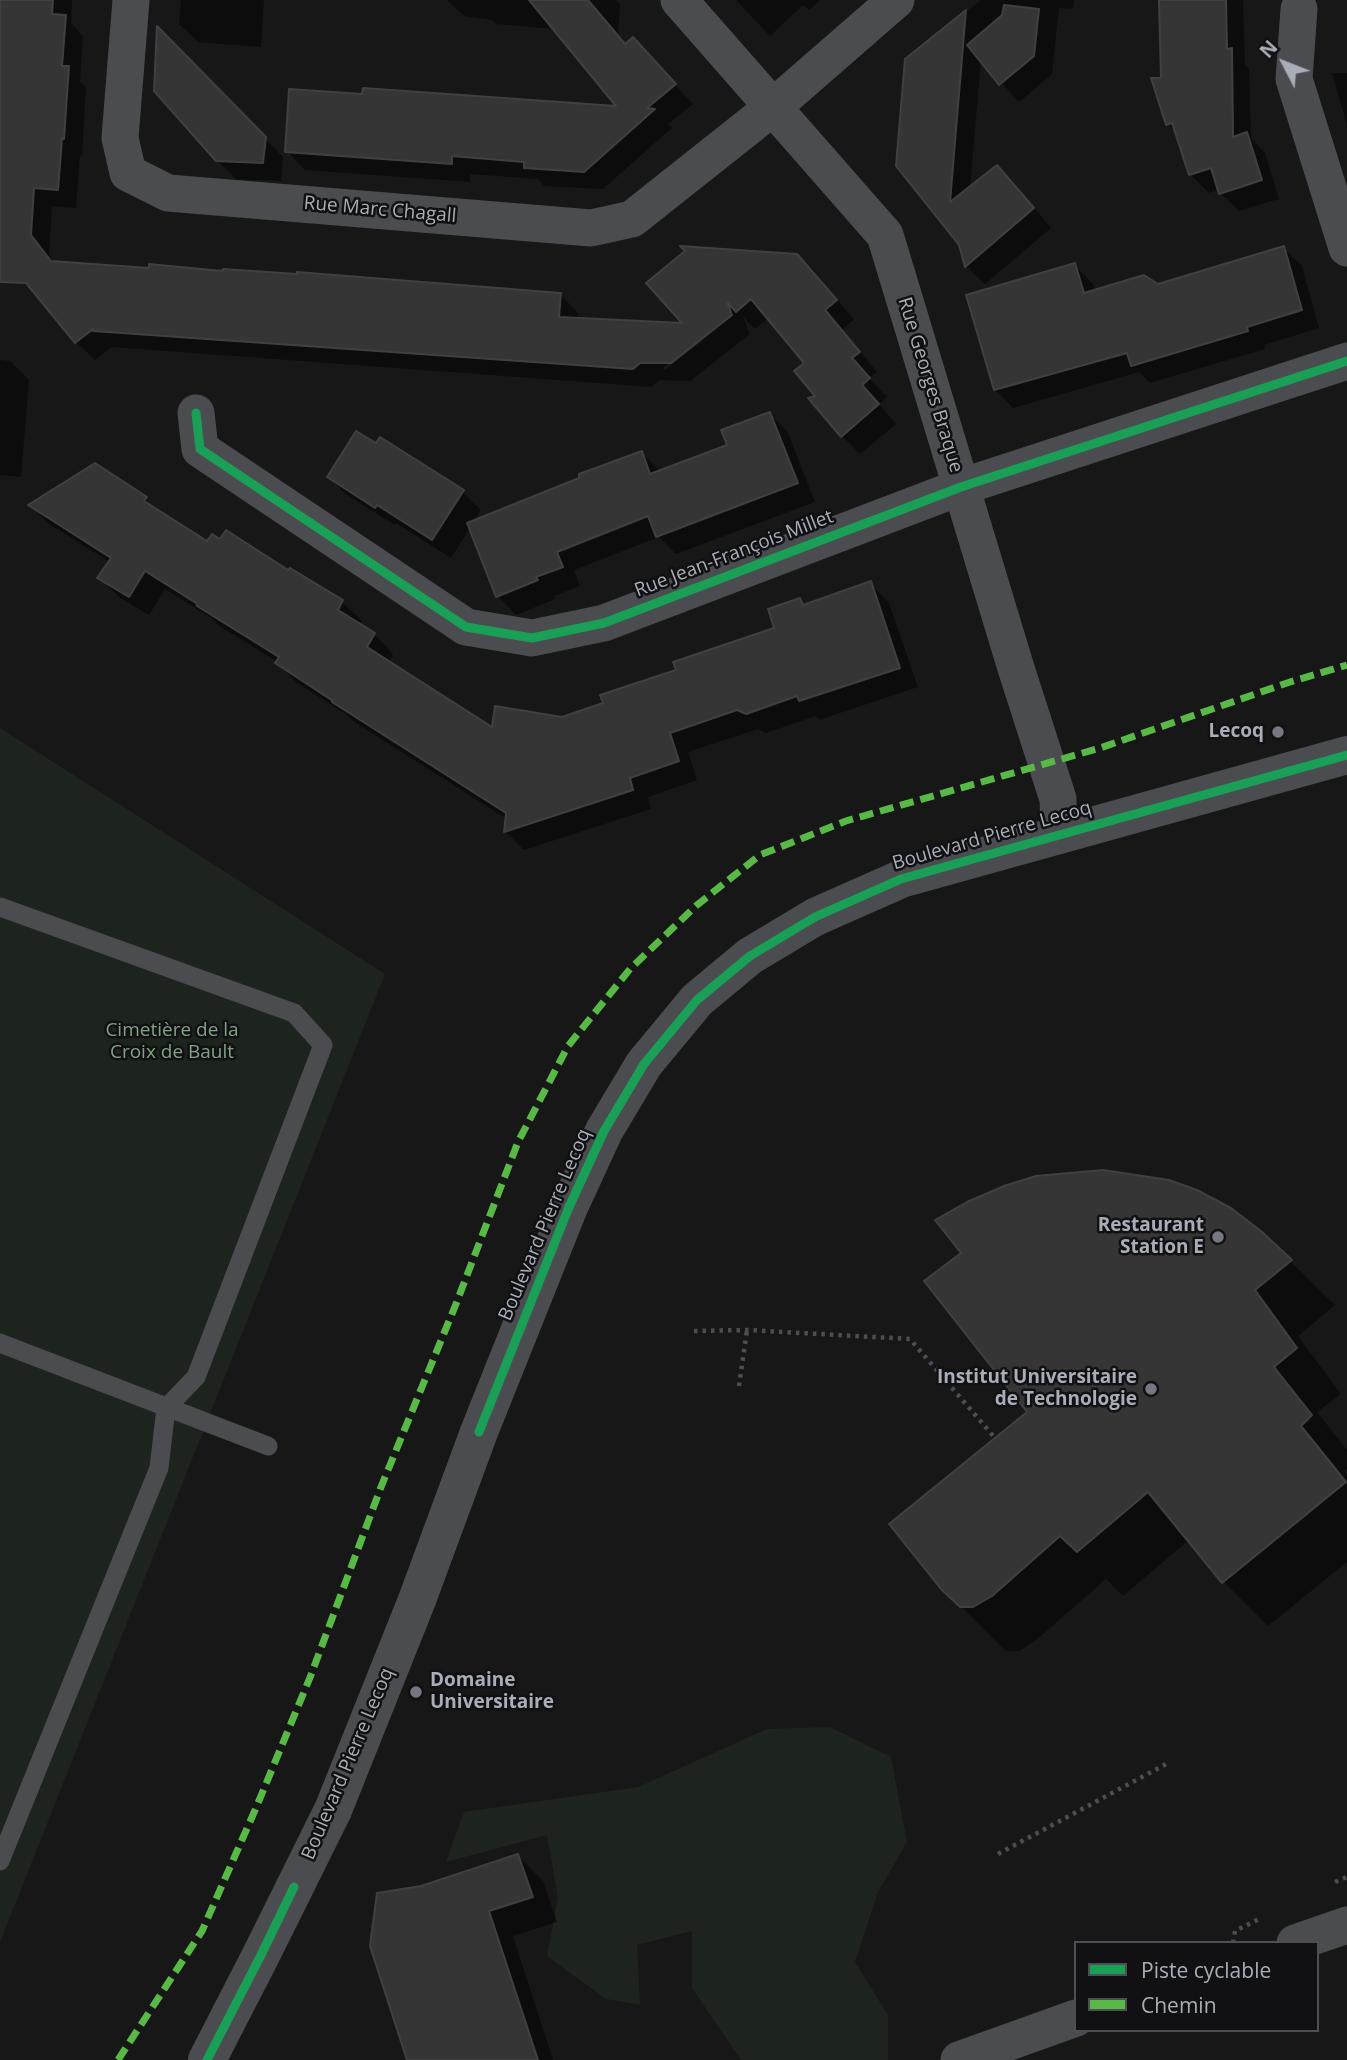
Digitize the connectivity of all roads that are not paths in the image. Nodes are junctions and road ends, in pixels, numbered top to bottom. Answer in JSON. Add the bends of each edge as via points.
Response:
{"nodes":[{"id":1,"x":131,"y":0,"type":"edge"},
{"id":2,"x":679,"y":0,"type":"edge"},
{"id":3,"x":896,"y":0,"type":"edge"},
{"id":4,"x":1299,"y":9,"type":"dead end"},
{"id":5,"x":772,"y":108,"type":"junction"},
{"id":6,"x":1347,"y":248,"type":"edge"},
{"id":7,"x":1347,"y":361,"type":"edge"},
{"id":8,"x":196,"y":413,"type":"dead end"},
{"id":9,"x":961,"y":487,"type":"junction"},
{"id":10,"x":1347,"y":755,"type":"edge"},
{"id":11,"x":1059,"y":834,"type":"junction"},
{"id":12,"x":0,"y":907,"type":"edge"},
{"id":13,"x":0,"y":1343,"type":"edge"},
{"id":14,"x":166,"y":1408,"type":"junction"},
{"id":15,"x":268,"y":1446,"type":"dead end"},
{"id":16,"x":0,"y":1861,"type":"edge"},
{"id":17,"x":1347,"y":1925,"type":"edge"},
{"id":18,"x":1301,"y":1941,"type":"edge"},
{"id":19,"x":1074,"y":2019,"type":"edge"},
{"id":20,"x":207,"y":2060,"type":"edge"},
{"id":21,"x":959,"y":2060,"type":"edge"}],
"edges":[{"from":1,"to":5,"type":"street","name":"Rue Marc Chagall","via":[[120,138],[128,173],[167,193],[591,228],[632,219]]},
{"from":2,"to":5,"type":"street","name":"Rue Georges Braque"},
{"from":3,"to":5,"type":"street","name":"Rue Marc Chagall"},
{"from":4,"to":6,"type":"street","via":[[1294,79]]},
{"from":5,"to":9,"type":"street","name":"Rue Georges Braque","via":[[885,235]]},
{"from":7,"to":9,"type":"street","name":"Rue Jean-François Millet"},
{"from":8,"to":9,"type":"street","name":"Rue Jean-François Millet","via":[[200,449],[466,626],[532,638],[604,622]]},
{"from":9,"to":11,"type":"street","name":"Rue Georges Braque","via":[[1058,799]]},
{"from":10,"to":11,"type":"street","name":"Boulevard Pierre Lecoq"},
{"from":11,"to":20,"type":"street","name":"Boulevard Pierre Lecoq","via":[[901,879],[815,917],[750,956],[697,1000],[643,1064],[604,1131],[569,1207],[333,1810]]},
{"from":12,"to":14,"type":"lane","via":[[294,1013],[323,1045],[196,1377]]},
{"from":13,"to":14,"type":"lane"},
{"from":14,"to":15,"type":"lane"},
{"from":14,"to":16,"type":"lane","via":[[159,1468]]},
{"from":17,"to":18,"type":"street"},
{"from":19,"to":21,"type":"street"}]}
